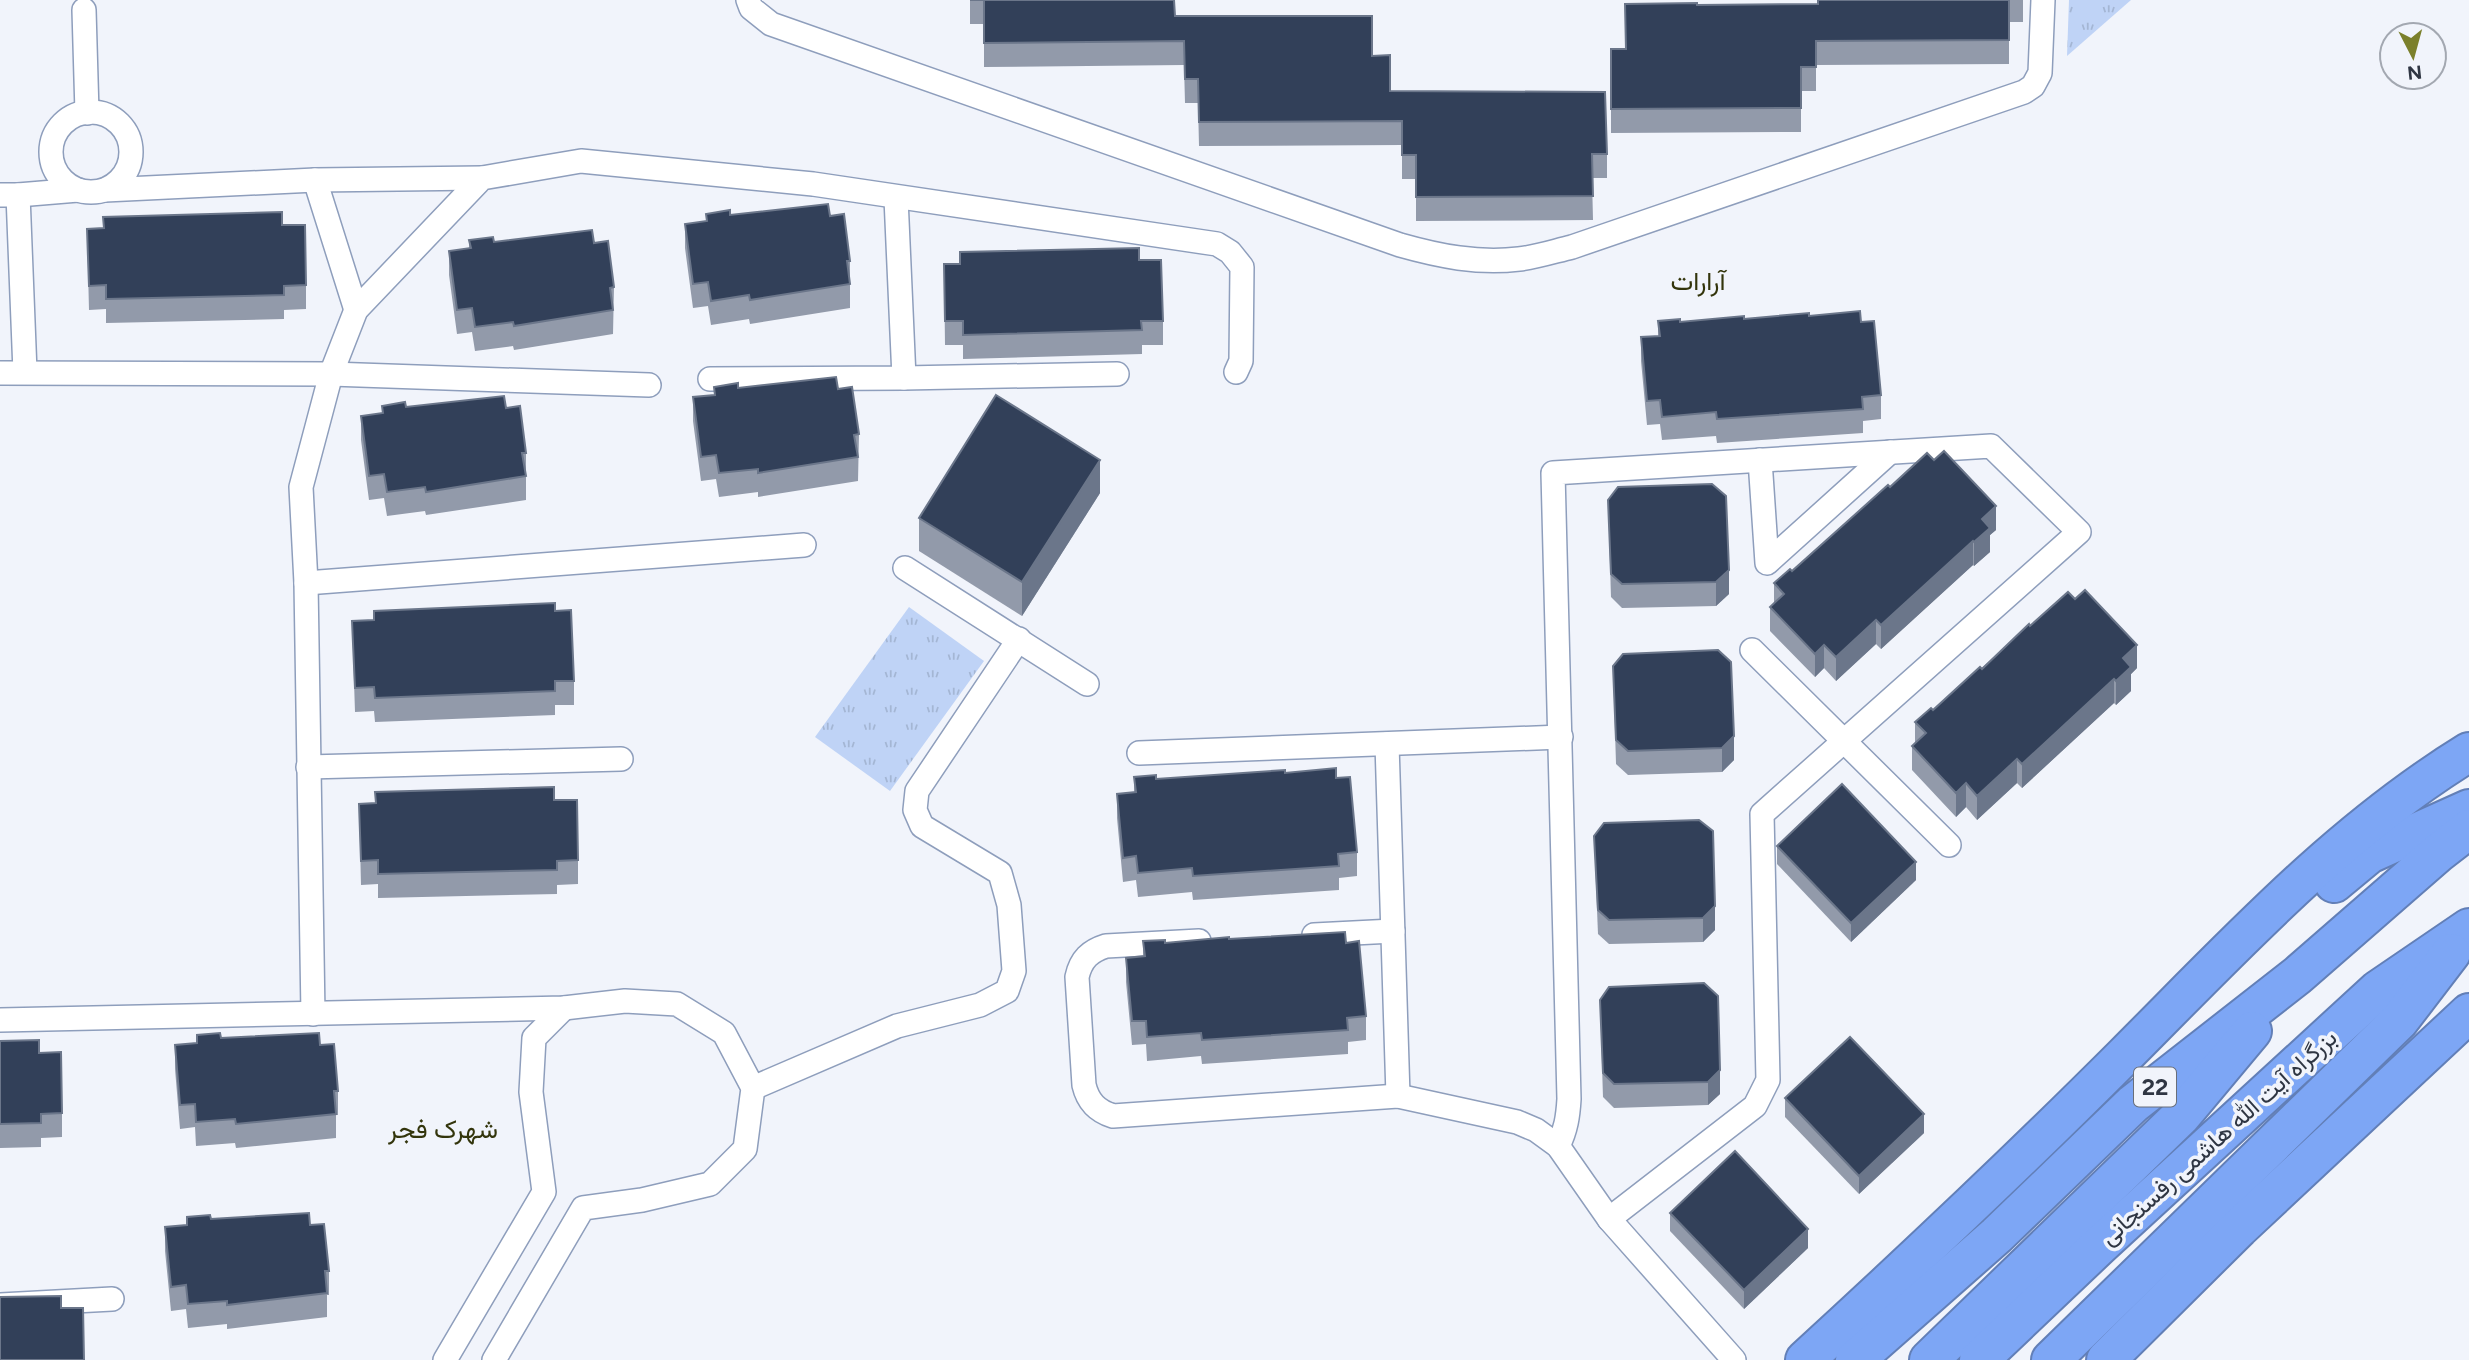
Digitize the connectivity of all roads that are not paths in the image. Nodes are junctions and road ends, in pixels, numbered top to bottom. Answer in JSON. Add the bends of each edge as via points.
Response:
{"nodes":[{"id":1,"x":748,"y":0,"type":"edge"},
{"id":2,"x":2043,"y":0,"type":"edge"},
{"id":3,"x":84,"y":10,"type":"dead end"},
{"id":4,"x":87,"y":113,"type":"junction"},
{"id":5,"x":481,"y":178,"type":"junction"},
{"id":6,"x":315,"y":180,"type":"junction"},
{"id":7,"x":78,"y":190,"type":"junction"},
{"id":8,"x":105,"y":190,"type":"junction"},
{"id":9,"x":9,"y":195,"type":"edge"},
{"id":10,"x":896,"y":198,"type":"junction"},
{"id":11,"x":356,"y":310,"type":"junction"},
{"id":12,"x":25,"y":372,"type":"junction"},
{"id":13,"x":1236,"y":372,"type":"dead end"},
{"id":14,"x":0,"y":373,"type":"edge"},
{"id":15,"x":331,"y":374,"type":"junction"},
{"id":16,"x":1117,"y":374,"type":"dead end"},
{"id":17,"x":904,"y":378,"type":"junction"},
{"id":18,"x":710,"y":379,"type":"dead end"},
{"id":19,"x":649,"y":385,"type":"dead end"},
{"id":20,"x":1891,"y":452,"type":"junction"},
{"id":21,"x":1760,"y":460,"type":"junction"},
{"id":22,"x":804,"y":545,"type":"dead end"},
{"id":23,"x":905,"y":568,"type":"dead end"},
{"id":24,"x":306,"y":583,"type":"junction"},
{"id":25,"x":1019,"y":639,"type":"junction"},
{"id":26,"x":1752,"y":650,"type":"dead end"},
{"id":27,"x":1087,"y":684,"type":"dead end"},
{"id":28,"x":1561,"y":737,"type":"junction"},
{"id":29,"x":1844,"y":741,"type":"junction"},
{"id":30,"x":1387,"y":744,"type":"junction"},
{"id":31,"x":2469,"y":752,"type":"edge"},
{"id":32,"x":1139,"y":753,"type":"dead end"},
{"id":33,"x":621,"y":759,"type":"dead end"},
{"id":34,"x":308,"y":767,"type":"junction"},
{"id":35,"x":2469,"y":809,"type":"edge"},
{"id":36,"x":2469,"y":829,"type":"edge"},
{"id":37,"x":1949,"y":845,"type":"dead end"},
{"id":38,"x":2469,"y":929,"type":"edge"},
{"id":39,"x":1393,"y":931,"type":"junction"},
{"id":40,"x":1297,"y":936,"type":"edge"},
{"id":41,"x":1215,"y":940,"type":"edge"},
{"id":42,"x":2298,"y":975,"type":"junction"},
{"id":43,"x":564,"y":1008,"type":"junction"},
{"id":44,"x":2469,"y":1013,"type":"edge"},
{"id":45,"x":313,"y":1014,"type":"junction"},
{"id":46,"x":0,"y":1020,"type":"edge"},
{"id":47,"x":2124,"y":1056,"type":"junction"},
{"id":48,"x":753,"y":1088,"type":"junction"},
{"id":49,"x":1398,"y":1096,"type":"junction"},
{"id":50,"x":1558,"y":1146,"type":"junction"},
{"id":51,"x":1609,"y":1219,"type":"junction"},
{"id":52,"x":112,"y":1299,"type":"dead end"},
{"id":53,"x":0,"y":1305,"type":"edge"},
{"id":54,"x":444,"y":1360,"type":"edge"},
{"id":55,"x":494,"y":1360,"type":"edge"},
{"id":56,"x":1734,"y":1360,"type":"edge"},
{"id":57,"x":1805,"y":1360,"type":"edge"},
{"id":58,"x":1855,"y":1360,"type":"edge"},
{"id":59,"x":1929,"y":1360,"type":"edge"},
{"id":60,"x":1979,"y":1360,"type":"edge"},
{"id":61,"x":2051,"y":1360,"type":"edge"},
{"id":62,"x":2106,"y":1360,"type":"edge"}],
"edges":[{"from":1,"to":2,"type":"street","via":[[751,8],[784,29],[1400,245],[1484,262],[1572,247],[2024,92],[2040,73]]},
{"from":3,"to":4,"type":"street"},
{"from":4,"to":7,"type":"street","via":[[64,123],[51,147],[56,173]]},
{"from":4,"to":8,"type":"street","via":[[99,113],[121,126],[131,149],[125,173]]},
{"from":5,"to":6,"type":"street"},
{"from":5,"to":10,"type":"street","via":[[582,161],[813,184]]},
{"from":5,"to":11,"type":"street"},
{"from":6,"to":8,"type":"street"},
{"from":6,"to":11,"type":"street"},
{"from":7,"to":8,"type":"street"},
{"from":7,"to":9,"type":"street"},
{"from":9,"to":12,"type":"street"},
{"from":10,"to":13,"type":"street","via":[[1217,244],[1242,267],[1241,361]]},
{"from":10,"to":17,"type":"street"},
{"from":11,"to":15,"type":"street"},
{"from":12,"to":14,"type":"street"},
{"from":12,"to":15,"type":"street"},
{"from":15,"to":19,"type":"street"},
{"from":15,"to":24,"type":"street","via":[[301,487]]},
{"from":16,"to":17,"type":"street"},
{"from":17,"to":18,"type":"street"},
{"from":20,"to":21,"type":"street"},
{"from":20,"to":21,"type":"street","via":[[1767,563]]},
{"from":20,"to":29,"type":"street","via":[[1991,446],[2080,532]]},
{"from":21,"to":28,"type":"street","via":[[1553,473]]},
{"from":22,"to":24,"type":"street"},
{"from":23,"to":25,"type":"street"},
{"from":24,"to":34,"type":"street"},
{"from":25,"to":27,"type":"street"},
{"from":25,"to":48,"type":"street","via":[[917,791],[915,810],[922,826],[1000,873],[1009,905],[1014,971],[1007,991],[980,1005],[897,1026]]},
{"from":26,"to":29,"type":"street"},
{"from":28,"to":30,"type":"street"},
{"from":28,"to":50,"type":"street","via":[[1569,1099]]},
{"from":29,"to":37,"type":"street"},
{"from":29,"to":51,"type":"street","via":[[1762,814],[1768,1080],[1755,1106]]},
{"from":30,"to":32,"type":"street"},
{"from":30,"to":39,"type":"street"},
{"from":31,"to":47,"type":"highway","via":[[2392,804],[2290,890]]},
{"from":33,"to":34,"type":"street"},
{"from":34,"to":45,"type":"street"},
{"from":35,"to":47,"type":"highway","via":[[2369,854]]},
{"from":36,"to":42,"type":"highway","name":"بزرگراه آیت الله هاشمی رفسنجانی","number":"22"},
{"from":38,"to":60,"type":"highway","name":"بزرگراه آیت الله هاشمی رفسنجانی","via":[[2378,990]]},
{"from":38,"to":61,"type":"highway","name":"بزرگراه آیت الله هاشمی رفسنجانی","via":[[2399,1021]]},
{"from":39,"to":40,"type":"street"},
{"from":39,"to":49,"type":"street"},
{"from":41,"to":49,"type":"street","via":[[1106,946],[1086,957],[1077,976],[1084,1085],[1093,1105],[1113,1116]]},
{"from":42,"to":58,"type":"highway","name":"بزرگراه آیت الله هاشمی رفسنجانی","number":"22","via":[[2133,1104],[1997,1235]]},
{"from":42,"to":59,"type":"highway","name":"بزرگراه آیت الله هاشمی رفسنجانی","number":"22","via":[[2181,1116]]},
{"from":43,"to":45,"type":"street"},
{"from":43,"to":48,"type":"street","via":[[625,1000],[677,1004],[724,1033]]},
{"from":43,"to":54,"type":"street","via":[[534,1038],[531,1092],[544,1192]]},
{"from":44,"to":62,"type":"highway","via":[[2239,1228]]},
{"from":45,"to":46,"type":"street"},
{"from":47,"to":57,"type":"highway"},
{"from":48,"to":55,"type":"street","via":[[745,1149],[710,1184],[583,1208]]},
{"from":49,"to":50,"type":"street","via":[[1517,1122]]},
{"from":50,"to":51,"type":"street"},
{"from":51,"to":56,"type":"street"},
{"from":52,"to":53,"type":"street"}]}
